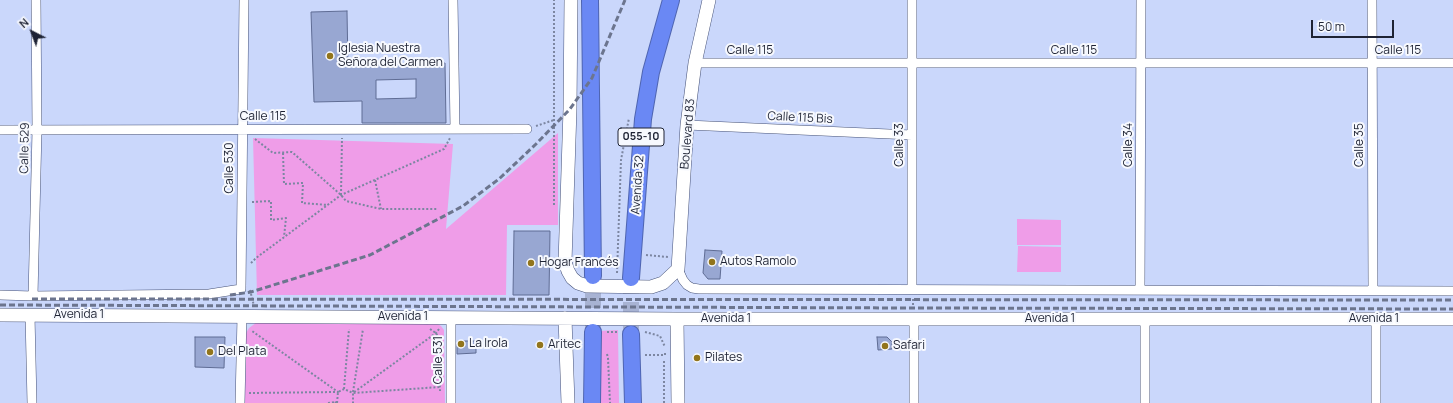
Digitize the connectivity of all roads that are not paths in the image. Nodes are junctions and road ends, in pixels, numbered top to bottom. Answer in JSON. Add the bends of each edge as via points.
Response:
{"nodes":[{"id":1,"x":36,"y":0,"type":"edge"},
{"id":2,"x":244,"y":0,"type":"edge"},
{"id":3,"x":453,"y":0,"type":"edge"},
{"id":4,"x":571,"y":0,"type":"edge"},
{"id":5,"x":590,"y":0,"type":"edge"},
{"id":6,"x":671,"y":0,"type":"edge"},
{"id":7,"x":710,"y":0,"type":"edge"},
{"id":8,"x":912,"y":0,"type":"edge"},
{"id":9,"x":1141,"y":0,"type":"edge"},
{"id":10,"x":1372,"y":0,"type":"edge"},
{"id":11,"x":694,"y":63,"type":"junction"},
{"id":12,"x":912,"y":63,"type":"junction"},
{"id":13,"x":1141,"y":63,"type":"junction"},
{"id":14,"x":1372,"y":63,"type":"junction"},
{"id":15,"x":1453,"y":63,"type":"edge"},
{"id":16,"x":687,"y":125,"type":"junction"},
{"id":17,"x":242,"y":129,"type":"junction"},
{"id":18,"x":455,"y":129,"type":"junction"},
{"id":19,"x":527,"y":129,"type":"road end"},
{"id":20,"x":0,"y":130,"type":"edge"},
{"id":21,"x":37,"y":130,"type":"junction"},
{"id":22,"x":912,"y":135,"type":"junction"},
{"id":23,"x":678,"y":269,"type":"junction"},
{"id":24,"x":593,"y":276,"type":"tunnel mouth"},
{"id":25,"x":631,"y":278,"type":"tunnel mouth"},
{"id":26,"x":241,"y":289,"type":"joint"},
{"id":27,"x":912,"y":290,"type":"junction"},
{"id":28,"x":1140,"y":290,"type":"junction"},
{"id":29,"x":1373,"y":290,"type":"junction"},
{"id":30,"x":1453,"y":291,"type":"edge"},
{"id":31,"x":0,"y":295,"type":"edge"},
{"id":32,"x":33,"y":296,"type":"junction"},
{"id":33,"x":0,"y":315,"type":"edge"},
{"id":34,"x":30,"y":315,"type":"junction"},
{"id":35,"x":242,"y":316,"type":"junction"},
{"id":36,"x":451,"y":317,"type":"junction"},
{"id":37,"x":566,"y":318,"type":"junction"},
{"id":38,"x":677,"y":319,"type":"junction"},
{"id":39,"x":1145,"y":319,"type":"junction"},
{"id":40,"x":1376,"y":319,"type":"junction"},
{"id":41,"x":1453,"y":319,"type":"edge"},
{"id":42,"x":914,"y":320,"type":"junction"},
{"id":43,"x":593,"y":332,"type":"tunnel mouth"},
{"id":44,"x":631,"y":334,"type":"tunnel mouth"},
{"id":45,"x":244,"y":401,"type":"edge"},
{"id":46,"x":32,"y":403,"type":"edge"},
{"id":47,"x":451,"y":403,"type":"edge"},
{"id":48,"x":568,"y":403,"type":"edge"},
{"id":49,"x":592,"y":403,"type":"edge"},
{"id":50,"x":633,"y":403,"type":"edge"},
{"id":51,"x":678,"y":403,"type":"edge"},
{"id":52,"x":914,"y":403,"type":"edge"},
{"id":53,"x":1144,"y":403,"type":"edge"},
{"id":54,"x":1376,"y":403,"type":"edge"}],
"edges":[{"from":1,"to":21,"type":"street","name":"Calle 529"},
{"from":2,"to":17,"type":"street","name":"Calle 530"},
{"from":3,"to":18,"type":"street"},
{"from":4,"to":23,"type":"street","via":[[565,262],[568,271],[578,283],[587,286],[652,287],[663,283]]},
{"from":5,"to":24,"type":"highway"},
{"from":6,"to":25,"type":"highway","name":"Avenida 32","number":"055-10","via":[[651,72],[643,119]]},
{"from":7,"to":11,"type":"street","name":"Boulevard 83"},
{"from":8,"to":12,"type":"street","name":"Calle 33"},
{"from":9,"to":13,"type":"street","name":"Calle 34"},
{"from":10,"to":14,"type":"street","name":"Calle 35"},
{"from":11,"to":12,"type":"street","name":"Calle 115"},
{"from":11,"to":16,"type":"street","name":"Boulevard 83"},
{"from":12,"to":13,"type":"street","name":"Calle 115"},
{"from":12,"to":22,"type":"street","name":"Calle 33"},
{"from":13,"to":14,"type":"street","name":"Calle 115"},
{"from":13,"to":28,"type":"street","name":"Calle 34"},
{"from":14,"to":15,"type":"street","name":"Calle 115"},
{"from":14,"to":29,"type":"street","name":"Calle 35"},
{"from":16,"to":22,"type":"street","name":"Calle 115 Bis"},
{"from":16,"to":23,"type":"street","name":"Boulevard 83"},
{"from":17,"to":18,"type":"street","name":"Calle 115"},
{"from":17,"to":21,"type":"street","name":"Calle 115"},
{"from":17,"to":26,"type":"street","name":"Calle 530"},
{"from":18,"to":19,"type":"street","name":"Calle 115"},
{"from":20,"to":21,"type":"street","name":"Calle 115"},
{"from":21,"to":32,"type":"street","name":"Calle 529"},
{"from":22,"to":27,"type":"street","name":"Calle 33"},
{"from":23,"to":27,"type":"street","via":[[686,285],[699,289]]},
{"from":26,"to":32,"type":"street","name":"Avenida 1","via":[[209,294]]},
{"from":27,"to":28,"type":"street"},
{"from":28,"to":29,"type":"street"},
{"from":29,"to":30,"type":"street"},
{"from":31,"to":32,"type":"street","name":"Avenida 1"},
{"from":33,"to":34,"type":"street","name":"Avenida 1"},
{"from":34,"to":35,"type":"street","name":"Avenida 1"},
{"from":34,"to":46,"type":"street"},
{"from":35,"to":36,"type":"street","name":"Avenida 1"},
{"from":35,"to":45,"type":"street"},
{"from":36,"to":37,"type":"street","name":"Avenida 1"},
{"from":36,"to":47,"type":"street","name":"Calle 531"},
{"from":37,"to":38,"type":"street","name":"Avenida 1"},
{"from":37,"to":48,"type":"street"},
{"from":38,"to":42,"type":"street","name":"Avenida 1"},
{"from":38,"to":51,"type":"street"},
{"from":39,"to":40,"type":"street","name":"Avenida 1"},
{"from":39,"to":42,"type":"street","name":"Avenida 1"},
{"from":39,"to":53,"type":"street"},
{"from":40,"to":41,"type":"street","name":"Avenida 1"},
{"from":40,"to":54,"type":"street"},
{"from":42,"to":52,"type":"street"},
{"from":43,"to":49,"type":"highway"},
{"from":44,"to":50,"type":"highway"}]}
